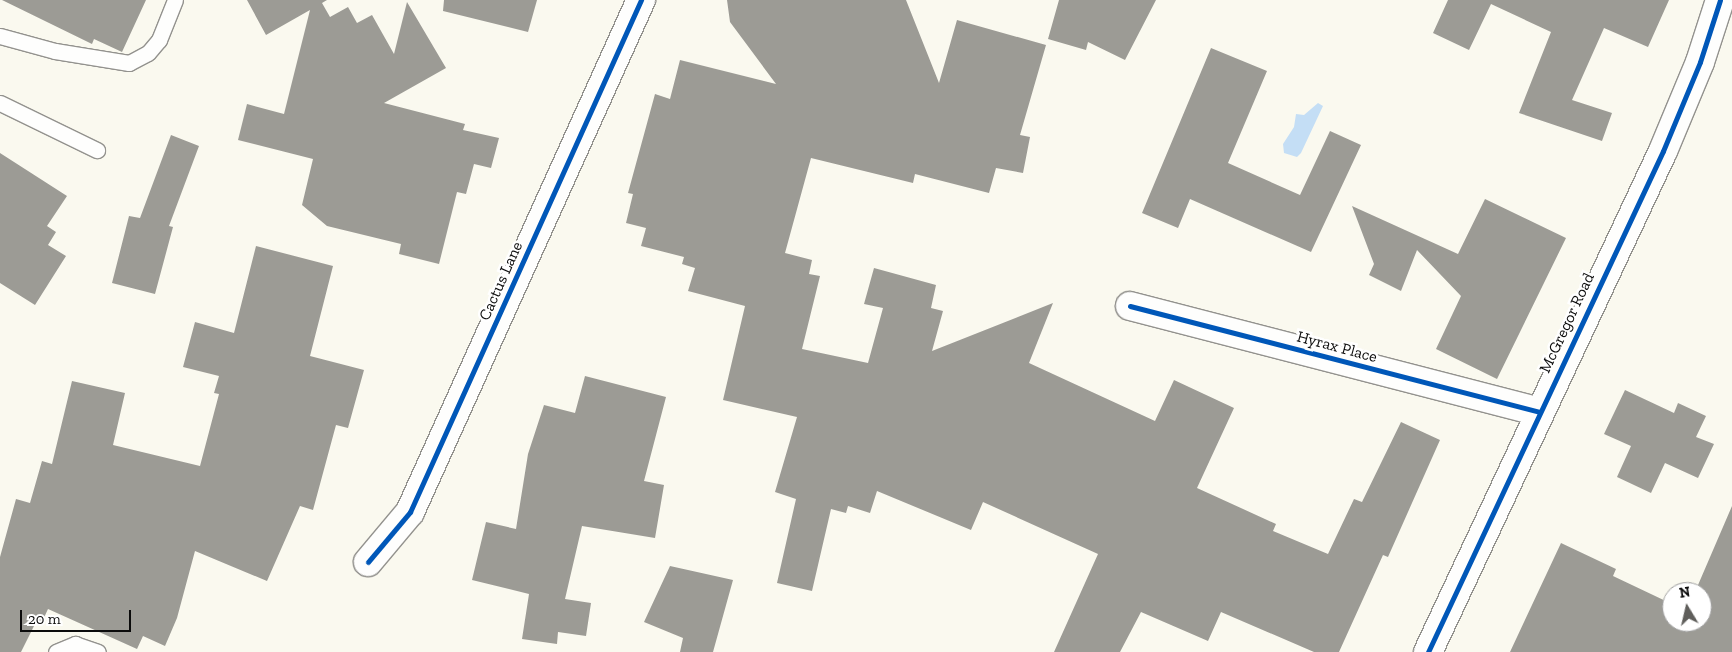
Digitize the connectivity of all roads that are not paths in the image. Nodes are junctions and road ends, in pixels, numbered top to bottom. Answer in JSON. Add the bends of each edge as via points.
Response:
{"nodes":[{"id":1,"x":174,"y":0,"type":"edge"},
{"id":2,"x":641,"y":0,"type":"edge"},
{"id":3,"x":1720,"y":0,"type":"edge"},
{"id":4,"x":0,"y":36,"type":"edge"},
{"id":5,"x":0,"y":103,"type":"edge"},
{"id":6,"x":97,"y":150,"type":"dead end"},
{"id":7,"x":1130,"y":306,"type":"dead end"},
{"id":8,"x":1539,"y":412,"type":"junction"},
{"id":9,"x":368,"y":562,"type":"dead end"},
{"id":10,"x":56,"y":652,"type":"edge"},
{"id":11,"x":98,"y":652,"type":"edge"},
{"id":12,"x":1428,"y":652,"type":"edge"}],
"edges":[{"from":1,"to":4,"type":"lane","via":[[159,40],[148,54],[129,63],[55,51]]},
{"from":2,"to":9,"type":"street","name":"Cactus Lane","via":[[410,512]]},
{"from":3,"to":8,"type":"street","name":"McGregor Road","via":[[1700,62],[1663,151]]},
{"from":5,"to":6,"type":"lane"},
{"from":7,"to":8,"type":"street","name":"Hyrax Place"},
{"from":8,"to":12,"type":"street","name":"McGregor Road"},
{"from":10,"to":11,"type":"lane","via":[[75,644]]}]}
